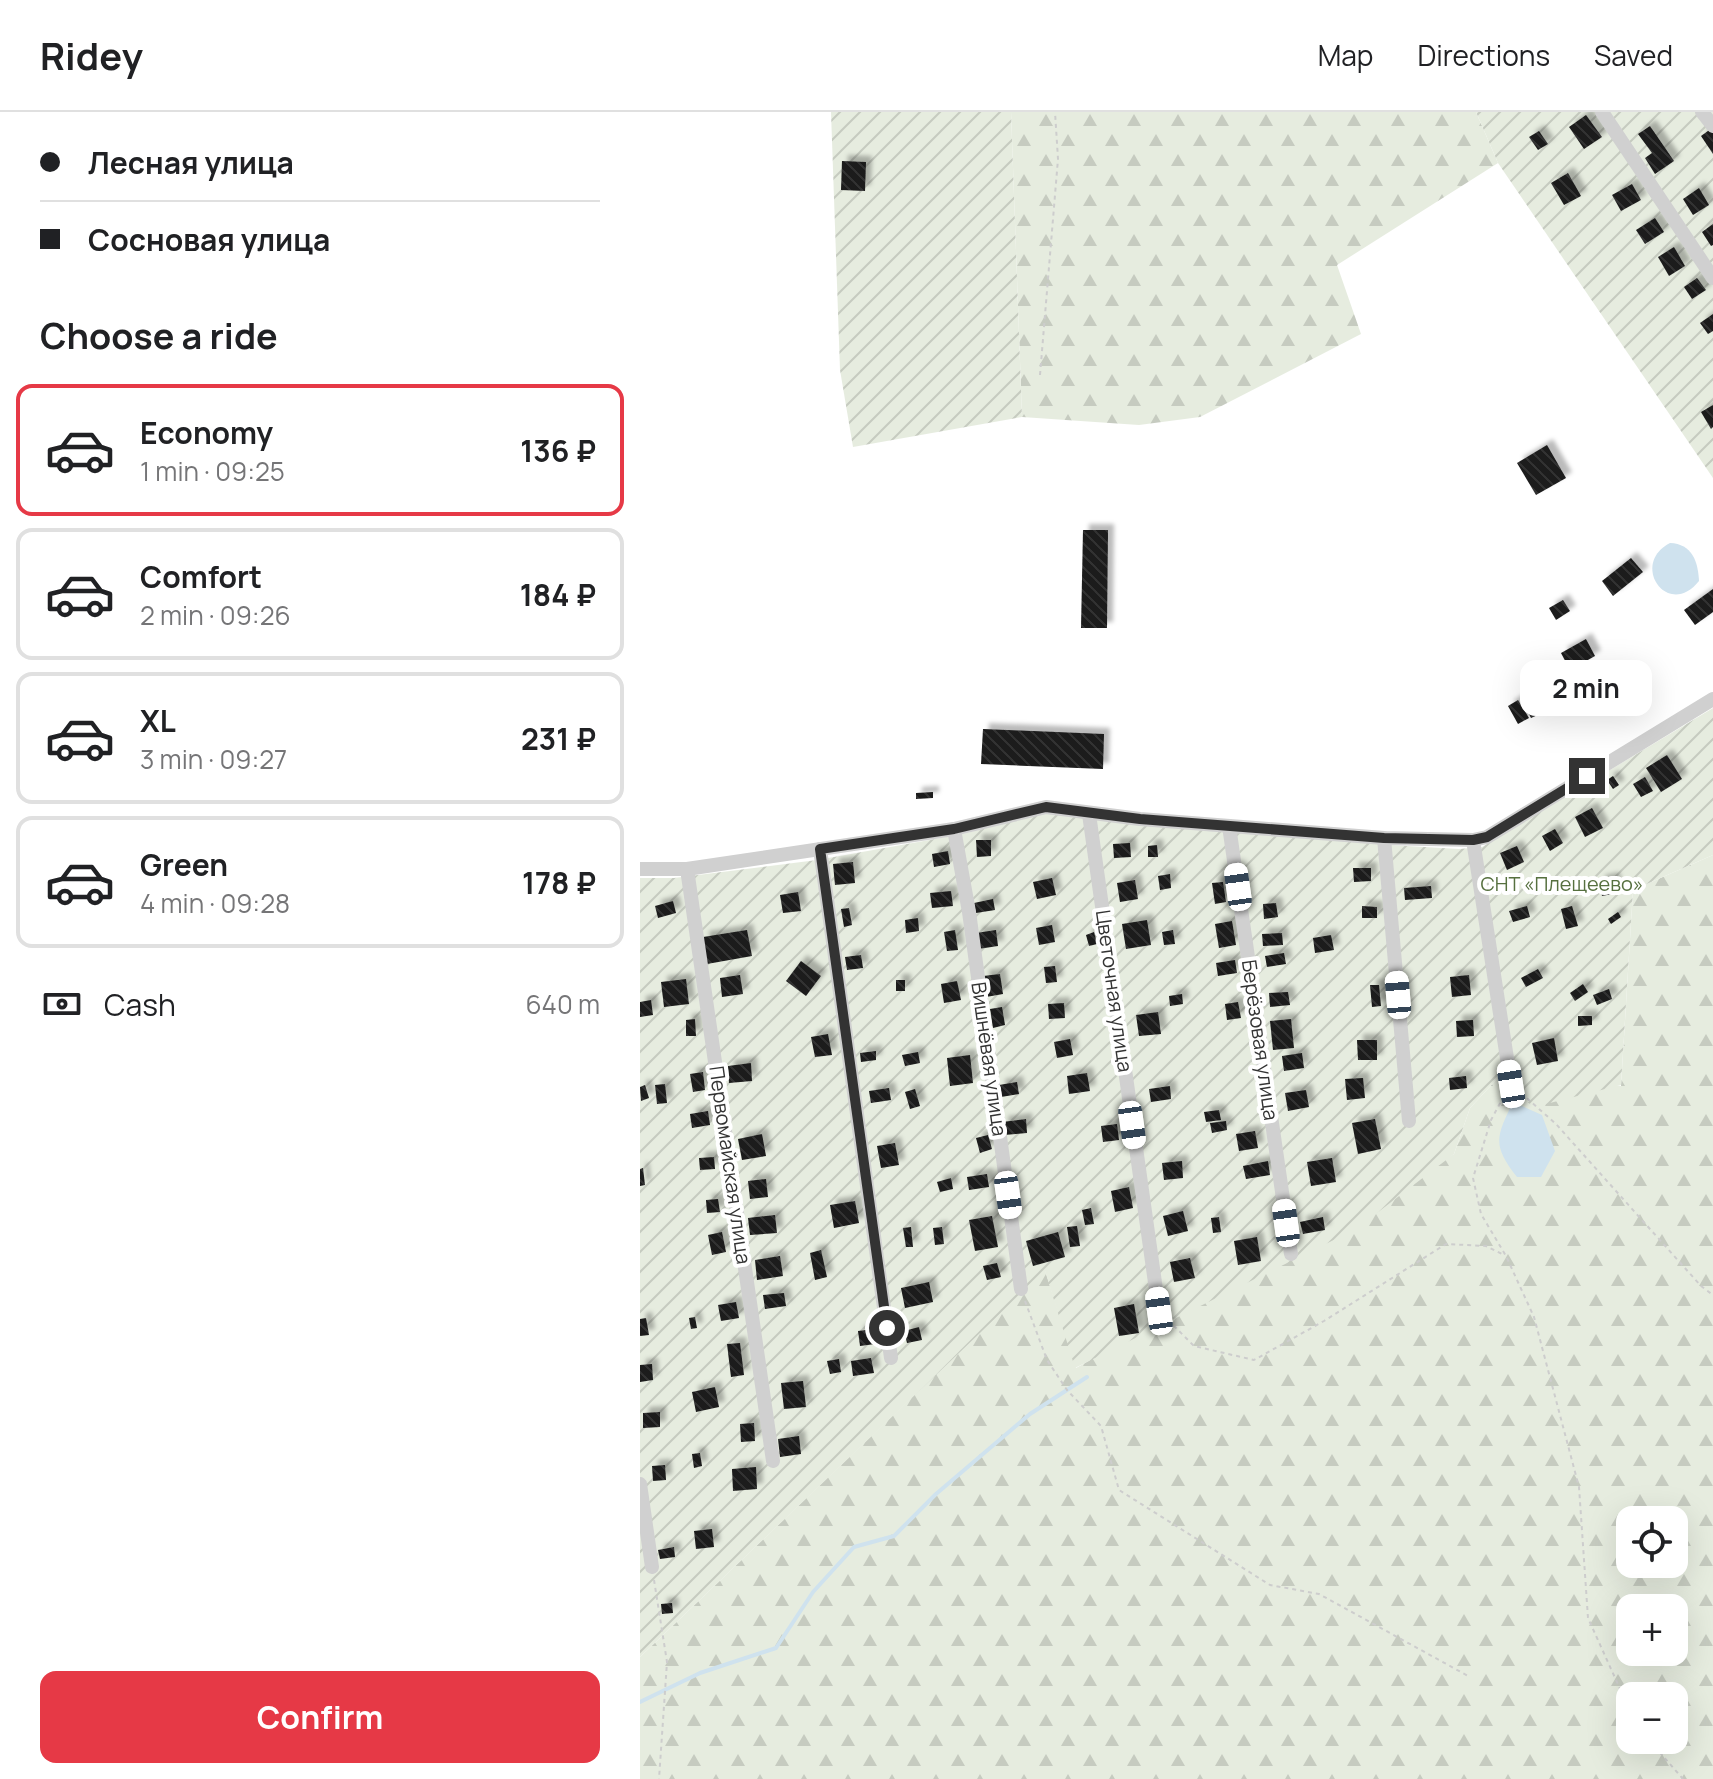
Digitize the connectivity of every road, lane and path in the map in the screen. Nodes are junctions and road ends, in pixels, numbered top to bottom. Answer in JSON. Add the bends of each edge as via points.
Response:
{"nodes":[{"id":1,"x":1055,"y":112,"type":"edge"},
{"id":2,"x":1602,"y":112,"type":"edge"},
{"id":3,"x":1702,"y":112,"type":"edge"},
{"id":4,"x":1713,"y":126,"type":"edge"},
{"id":5,"x":1713,"y":278,"type":"edge"},
{"id":6,"x":1040,"y":375,"type":"dead end"},
{"id":7,"x":1713,"y":699,"type":"edge"},
{"id":8,"x":1089,"y":814,"type":"junction"},
{"id":9,"x":1229,"y":826,"type":"junction"},
{"id":10,"x":954,"y":829,"type":"junction"},
{"id":11,"x":1384,"y":838,"type":"junction"},
{"id":12,"x":1473,"y":840,"type":"junction"},
{"id":13,"x":820,"y":849,"type":"junction"},
{"id":14,"x":640,"y":869,"type":"edge"},
{"id":15,"x":687,"y":869,"type":"junction"},
{"id":16,"x":1511,"y":1084,"type":"junction"},
{"id":17,"x":1409,"y":1121,"type":"dead end"},
{"id":18,"x":1291,"y":1254,"type":"dead end"},
{"id":19,"x":1506,"y":1256,"type":"junction"},
{"id":20,"x":1021,"y":1289,"type":"joint"},
{"id":21,"x":1713,"y":1295,"type":"edge"},
{"id":22,"x":1159,"y":1311,"type":"joint"},
{"id":23,"x":891,"y":1358,"type":"dead end"},
{"id":24,"x":773,"y":1461,"type":"dead end"},
{"id":25,"x":640,"y":1484,"type":"edge"},
{"id":26,"x":652,"y":1567,"type":"joint"},
{"id":27,"x":1470,"y":1677,"type":"dead end"},
{"id":28,"x":1617,"y":1682,"type":"edge"},
{"id":29,"x":1661,"y":1754,"type":"edge"},
{"id":30,"x":659,"y":1779,"type":"edge"},
{"id":31,"x":1683,"y":1779,"type":"edge"}],
"edges":[{"from":1,"to":6,"type":"path","via":[[1058,159]]},
{"from":2,"to":5,"type":"street"},
{"from":3,"to":4,"type":"street"},
{"from":7,"to":12,"type":"street","via":[[1487,837]]},
{"from":8,"to":9,"type":"street"},
{"from":8,"to":10,"type":"street","via":[[1046,807]]},
{"from":8,"to":22,"type":"street","name":"Цветочная улица"},
{"from":9,"to":11,"type":"street"},
{"from":9,"to":18,"type":"street","name":"Берёзовая улица"},
{"from":10,"to":13,"type":"street"},
{"from":10,"to":20,"type":"street","name":"Вишнёвая улица"},
{"from":11,"to":12,"type":"street"},
{"from":11,"to":17,"type":"street"},
{"from":12,"to":16,"type":"street"},
{"from":13,"to":15,"type":"street"},
{"from":13,"to":23,"type":"street"},
{"from":14,"to":15,"type":"street"},
{"from":15,"to":24,"type":"street","name":"Первомайская улица"},
{"from":16,"to":19,"type":"path","via":[[1491,1120],[1473,1178],[1481,1214]]},
{"from":16,"to":21,"type":"path","via":[[1556,1124]]},
{"from":19,"to":22,"type":"path","via":[[1486,1246],[1446,1244],[1254,1360],[1194,1346]]},
{"from":19,"to":28,"type":"path","via":[[1534,1317],[1579,1487],[1588,1618]]},
{"from":20,"to":27,"type":"path","via":[[1047,1360],[1101,1426],[1119,1490],[1270,1585],[1319,1594]]},
{"from":25,"to":26,"type":"street"},
{"from":26,"to":30,"type":"path","via":[[667,1662]]},
{"from":29,"to":31,"type":"path"}]}
